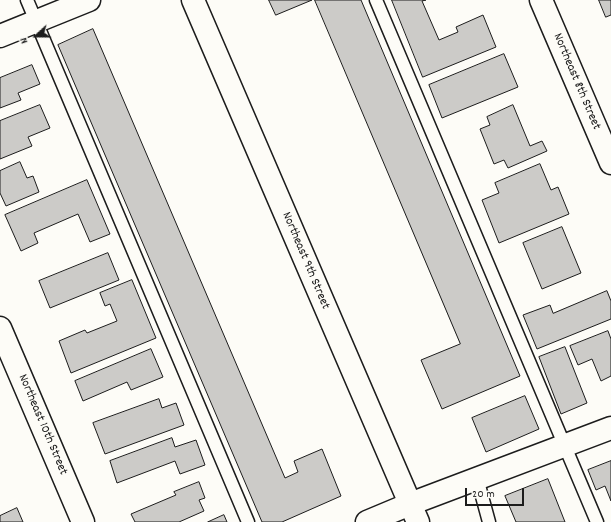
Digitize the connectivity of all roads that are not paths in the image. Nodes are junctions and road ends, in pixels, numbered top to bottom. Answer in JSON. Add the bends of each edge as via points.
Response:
{"nodes":[{"id":1,"x":27,"y":0,"type":"edge"},
{"id":2,"x":89,"y":0,"type":"edge"},
{"id":3,"x":192,"y":0,"type":"edge"},
{"id":4,"x":376,"y":0,"type":"edge"},
{"id":5,"x":541,"y":0,"type":"edge"},
{"id":6,"x":36,"y":22,"type":"junction"},
{"id":7,"x":0,"y":36,"type":"edge"},
{"id":8,"x":611,"y":163,"type":"edge"},
{"id":9,"x":0,"y":328,"type":"edge"},
{"id":10,"x":611,"y":428,"type":"edge"},
{"id":11,"x":564,"y":445,"type":"junction"},
{"id":12,"x":478,"y":478,"type":"junction"},
{"id":13,"x":414,"y":513,"type":"edge"},
{"id":14,"x":83,"y":522,"type":"edge"},
{"id":15,"x":248,"y":522,"type":"edge"},
{"id":16,"x":367,"y":522,"type":"edge"},
{"id":17,"x":489,"y":522,"type":"edge"},
{"id":18,"x":597,"y":522,"type":"edge"}],
"edges":[{"from":1,"to":6,"type":"lane"},
{"from":2,"to":6,"type":"street"},
{"from":3,"to":13,"type":"street","name":"Northeast 9th Street"},
{"from":4,"to":11,"type":"lane"},
{"from":5,"to":8,"type":"street","name":"Northeast 8th Street"},
{"from":6,"to":7,"type":"street"},
{"from":6,"to":15,"type":"lane"},
{"from":9,"to":14,"type":"street","name":"Northeast 10th Street"},
{"from":10,"to":11,"type":"street"},
{"from":11,"to":12,"type":"street"},
{"from":11,"to":18,"type":"lane"},
{"from":12,"to":13,"type":"street"},
{"from":12,"to":17,"type":"lane"},
{"from":13,"to":16,"type":"street"}]}
